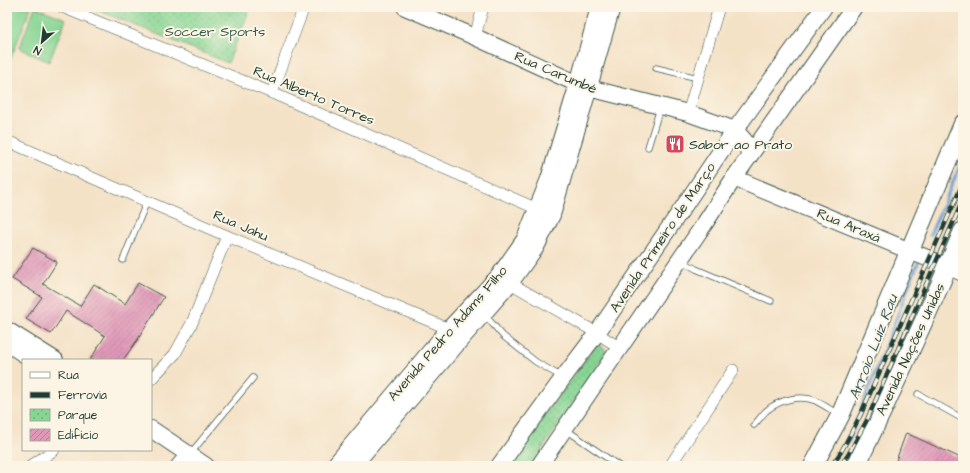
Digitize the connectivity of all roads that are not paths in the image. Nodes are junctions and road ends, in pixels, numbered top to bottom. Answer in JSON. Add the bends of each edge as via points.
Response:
{"nodes":[{"id":1,"x":62,"y":7,"type":"edge"},
{"id":2,"x":304,"y":7,"type":"edge"},
{"id":3,"x":404,"y":7,"type":"edge"},
{"id":4,"x":483,"y":7,"type":"edge"},
{"id":5,"x":599,"y":7,"type":"edge"},
{"id":6,"x":612,"y":7,"type":"edge"},
{"id":7,"x":719,"y":7,"type":"edge"},
{"id":8,"x":824,"y":7,"type":"edge"},
{"id":9,"x":854,"y":7,"type":"edge"},
{"id":10,"x":475,"y":37,"type":"junction"},
{"id":11,"x":656,"y":68,"type":"dead end"},
{"id":12,"x":698,"y":78,"type":"junction"},
{"id":13,"x":583,"y":86,"type":"junction"},
{"id":14,"x":272,"y":93,"type":"junction"},
{"id":15,"x":761,"y":94,"type":"junction"},
{"id":16,"x":661,"y":106,"type":"junction"},
{"id":17,"x":783,"y":108,"type":"junction"},
{"id":18,"x":688,"y":112,"type":"junction"},
{"id":19,"x":963,"y":124,"type":"edge"},
{"id":20,"x":734,"y":130,"type":"junction"},
{"id":21,"x":7,"y":141,"type":"edge"},
{"id":22,"x":648,"y":147,"type":"dead end"},
{"id":23,"x":749,"y":157,"type":"junction"},
{"id":24,"x":734,"y":178,"type":"junction"},
{"id":25,"x":147,"y":201,"type":"junction"},
{"id":26,"x":537,"y":209,"type":"junction"},
{"id":27,"x":682,"y":209,"type":"junction"},
{"id":28,"x":552,"y":215,"type":"junction"},
{"id":29,"x":705,"y":223,"type":"junction"},
{"id":30,"x":963,"y":231,"type":"edge"},
{"id":31,"x":227,"y":236,"type":"junction"},
{"id":32,"x":910,"y":250,"type":"junction"},
{"id":33,"x":124,"y":260,"type":"dead end"},
{"id":34,"x":680,"y":260,"type":"junction"},
{"id":35,"x":955,"y":270,"type":"edge"},
{"id":36,"x":505,"y":280,"type":"junction"},
{"id":37,"x":771,"y":301,"type":"dead end"},
{"id":38,"x":478,"y":309,"type":"junction"},
{"id":39,"x":449,"y":329,"type":"junction"},
{"id":40,"x":7,"y":330,"type":"edge"},
{"id":41,"x":597,"y":333,"type":"junction"},
{"id":42,"x":462,"y":338,"type":"junction"},
{"id":43,"x":7,"y":343,"type":"edge"},
{"id":44,"x":620,"y":348,"type":"junction"},
{"id":45,"x":31,"y":359,"type":"edge"},
{"id":46,"x":53,"y":359,"type":"edge"},
{"id":47,"x":733,"y":370,"type":"dead end"},
{"id":48,"x":152,"y":378,"type":"edge"},
{"id":49,"x":253,"y":378,"type":"dead end"},
{"id":50,"x":563,"y":378,"type":"junction"},
{"id":51,"x":918,"y":394,"type":"dead end"},
{"id":52,"x":840,"y":416,"type":"junction"},
{"id":53,"x":963,"y":419,"type":"edge"},
{"id":54,"x":754,"y":425,"type":"dead end"},
{"id":55,"x":565,"y":429,"type":"junction"},
{"id":56,"x":152,"y":430,"type":"edge"},
{"id":57,"x":53,"y":451,"type":"edge"},
{"id":58,"x":184,"y":460,"type":"edge"},
{"id":59,"x":32,"y":466,"type":"edge"},
{"id":60,"x":206,"y":466,"type":"edge"},
{"id":61,"x":334,"y":466,"type":"edge"},
{"id":62,"x":353,"y":466,"type":"edge"},
{"id":63,"x":499,"y":466,"type":"edge"},
{"id":64,"x":539,"y":466,"type":"edge"},
{"id":65,"x":619,"y":466,"type":"edge"},
{"id":66,"x":670,"y":466,"type":"edge"},
{"id":67,"x":813,"y":466,"type":"edge"},
{"id":68,"x":856,"y":466,"type":"edge"}],
"edges":[{"from":1,"to":14,"type":"street","name":"Rua Alberto Torres"},
{"from":2,"to":14,"type":"street"},
{"from":3,"to":10,"type":"main road","name":"Rua Carumbé"},
{"from":4,"to":10,"type":"street"},
{"from":5,"to":13,"type":"main road","name":"Avenida Pedro Adams Filho"},
{"from":6,"to":13,"type":"main road","name":"Avenida Pedro Adams Filho"},
{"from":7,"to":12,"type":"street"},
{"from":8,"to":15,"type":"main road","name":"Avenida Primeiro de Março"},
{"from":9,"to":17,"type":"main road","name":"Avenida Primeiro de Março"},
{"from":10,"to":13,"type":"main road","name":"Rua Carumbé"},
{"from":11,"to":12,"type":"lane"},
{"from":12,"to":18,"type":"street"},
{"from":13,"to":16,"type":"main road","name":"Rua Carumbé"},
{"from":13,"to":26,"type":"main road","name":"Avenida Pedro Adams Filho"},
{"from":13,"to":28,"type":"main road","name":"Avenida Pedro Adams Filho","via":[[579,119]]},
{"from":14,"to":26,"type":"street","name":"Rua Alberto Torres"},
{"from":15,"to":17,"type":"main road"},
{"from":15,"to":20,"type":"main road","name":"Avenida Primeiro de Março"},
{"from":16,"to":18,"type":"main road","name":"Rua Carumbé"},
{"from":16,"to":22,"type":"lane"},
{"from":17,"to":23,"type":"main road","name":"Avenida Primeiro de Março"},
{"from":18,"to":20,"type":"main road","name":"Rua Carumbé"},
{"from":19,"to":32,"type":"main road"},
{"from":20,"to":23,"type":"main road","via":[[744,140]]},
{"from":20,"to":27,"type":"main road","name":"Avenida Primeiro de Março"},
{"from":21,"to":25,"type":"street","name":"Rua Jahu"},
{"from":23,"to":24,"type":"main road","name":"Avenida Primeiro de Março"},
{"from":24,"to":29,"type":"main road","name":"Avenida Primeiro de Março"},
{"from":24,"to":32,"type":"main road","name":"Rua Araxá"},
{"from":25,"to":31,"type":"street","name":"Rua Jahu"},
{"from":25,"to":33,"type":"lane"},
{"from":26,"to":28,"type":"street","name":"Rua Alberto Torres"},
{"from":26,"to":36,"type":"main road","name":"Avenida Pedro Adams Filho"},
{"from":27,"to":29,"type":"main road"},
{"from":27,"to":41,"type":"main road","name":"Avenida Primeiro de Março"},
{"from":28,"to":36,"type":"main road","name":"Avenida Pedro Adams Filho","via":[[536,247]]},
{"from":29,"to":34,"type":"main road","name":"Avenida Primeiro de Março"},
{"from":30,"to":35,"type":"main road","name":"Avenida Nações Unidas"},
{"from":31,"to":39,"type":"street","name":"Rua Jahu"},
{"from":31,"to":48,"type":"street","via":[[192,323],[175,354]]},
{"from":32,"to":35,"type":"main road","name":"Rua Araxá"},
{"from":32,"to":52,"type":"main road"},
{"from":34,"to":37,"type":"lane"},
{"from":34,"to":44,"type":"main road","name":"Avenida Primeiro de Março"},
{"from":35,"to":68,"type":"main road","name":"Avenida Nações Unidas"},
{"from":36,"to":38,"type":"main road","name":"Avenida Pedro Adams Filho"},
{"from":36,"to":41,"type":"street"},
{"from":38,"to":39,"type":"main road","name":"Avenida Pedro Adams Filho"},
{"from":38,"to":42,"type":"main road","name":"Avenida Pedro Adams Filho"},
{"from":38,"to":50,"type":"lane","via":[[503,336],[536,362]]},
{"from":39,"to":42,"type":"street","name":"Rua Jahu"},
{"from":39,"to":61,"type":"main road","name":"Avenida Pedro Adams Filho"},
{"from":40,"to":46,"type":"main road"},
{"from":41,"to":44,"type":"street"},
{"from":41,"to":50,"type":"main road","name":"Avenida Primeiro de Março"},
{"from":42,"to":62,"type":"main road","name":"Avenida Pedro Adams Filho"},
{"from":43,"to":45,"type":"main road"},
{"from":44,"to":55,"type":"main road","name":"Avenida Primeiro de Março"},
{"from":47,"to":66,"type":"street"},
{"from":49,"to":58,"type":"lane"},
{"from":50,"to":63,"type":"main road","name":"Avenida Primeiro de Março"},
{"from":51,"to":53,"type":"lane"},
{"from":52,"to":54,"type":"lane","via":[[816,401],[796,398],[766,411]]},
{"from":52,"to":67,"type":"main road"},
{"from":55,"to":64,"type":"main road","name":"Avenida Primeiro de Março"},
{"from":55,"to":65,"type":"lane"},
{"from":56,"to":58,"type":"main road"},
{"from":57,"to":59,"type":"street"},
{"from":58,"to":60,"type":"main road"}]}
